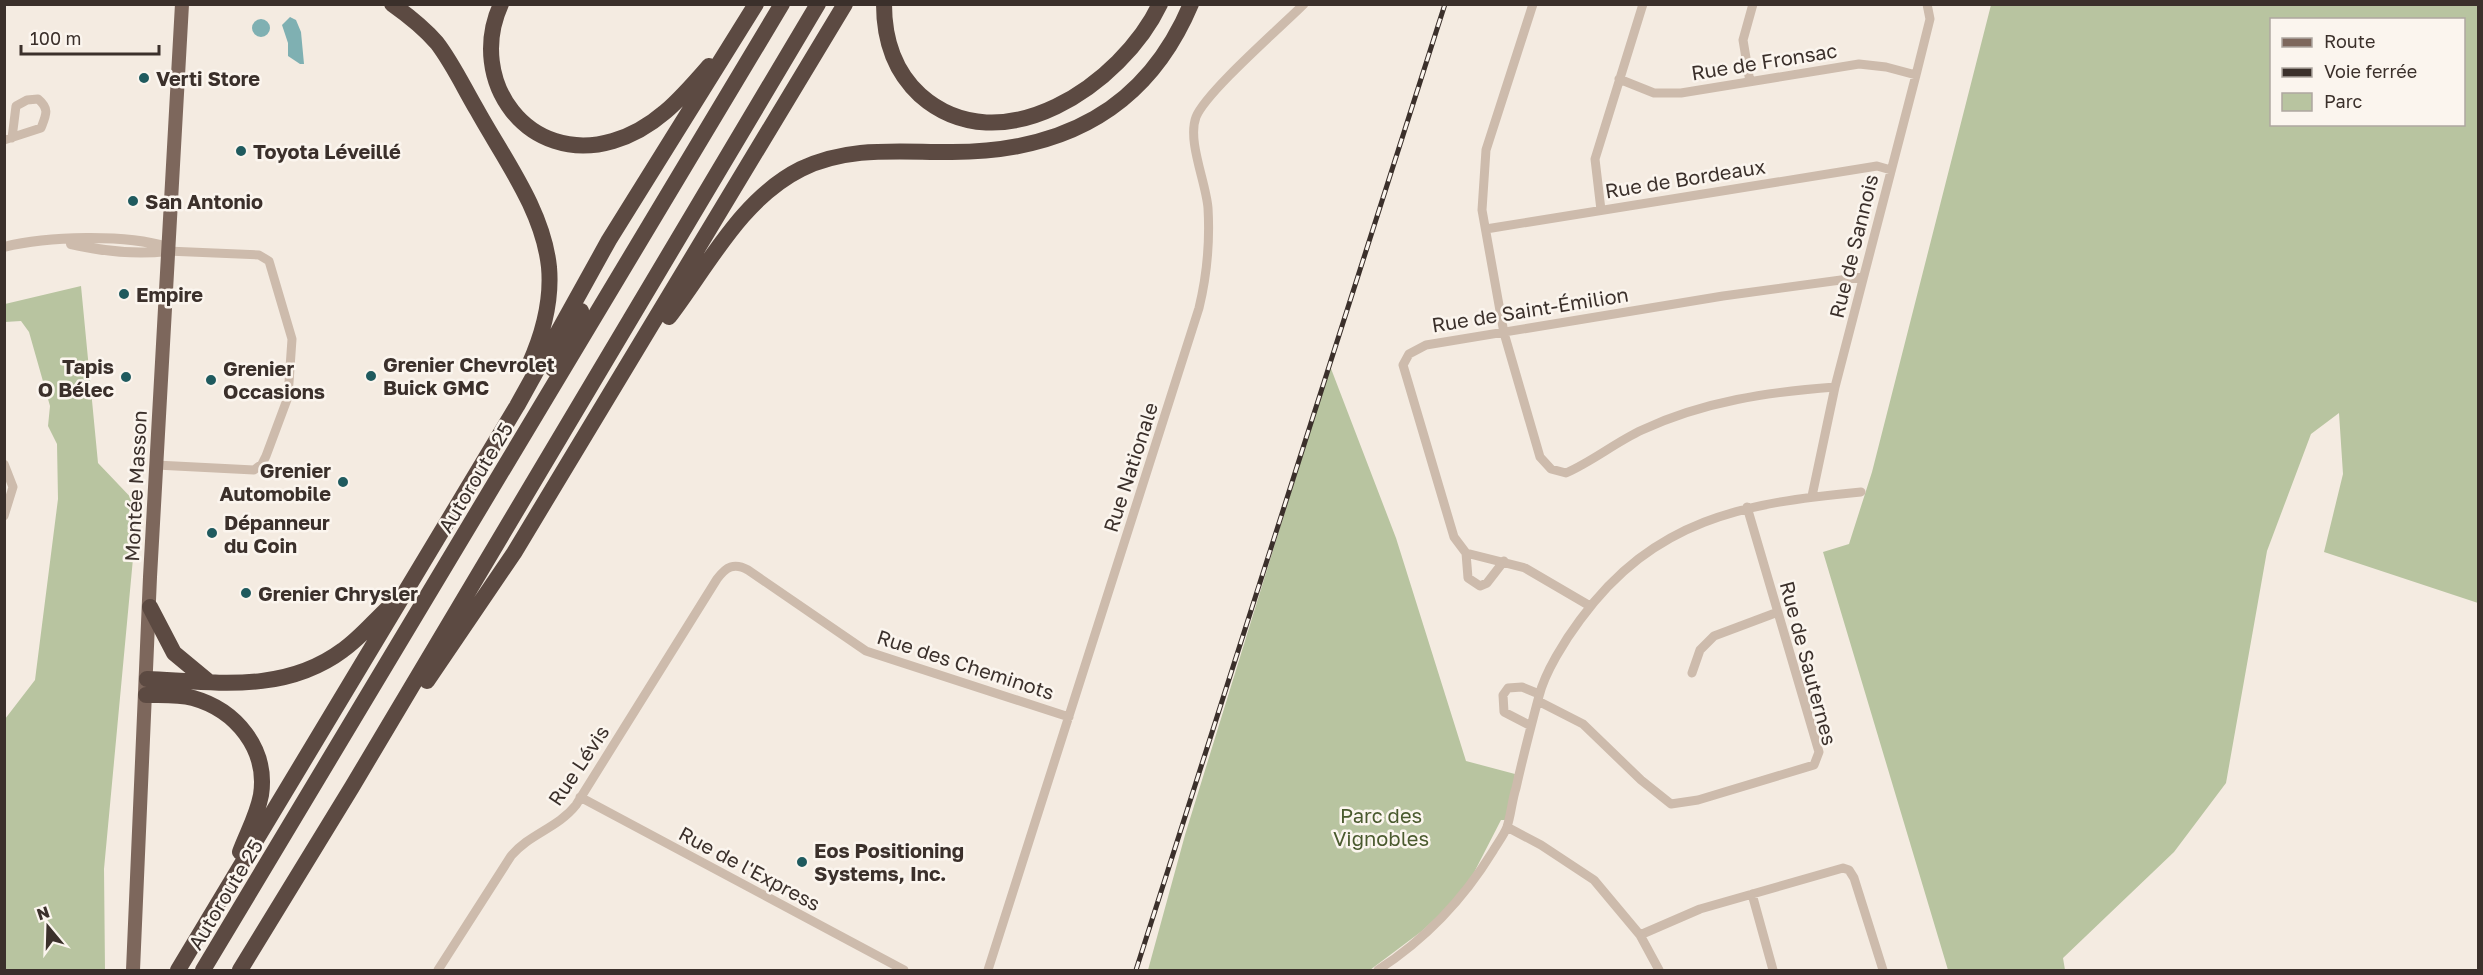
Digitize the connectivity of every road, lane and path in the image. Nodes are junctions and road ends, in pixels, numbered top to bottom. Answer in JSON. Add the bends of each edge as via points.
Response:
{"nodes":[{"id":1,"x":182,"y":4,"type":"edge"},
{"id":2,"x":392,"y":4,"type":"edge"},
{"id":3,"x":501,"y":4,"type":"edge"},
{"id":4,"x":756,"y":4,"type":"edge"},
{"id":5,"x":782,"y":4,"type":"edge"},
{"id":6,"x":818,"y":4,"type":"edge"},
{"id":7,"x":845,"y":4,"type":"edge"},
{"id":8,"x":884,"y":4,"type":"edge"},
{"id":9,"x":1160,"y":4,"type":"edge"},
{"id":10,"x":1191,"y":4,"type":"edge"},
{"id":11,"x":1304,"y":4,"type":"edge"},
{"id":12,"x":1533,"y":4,"type":"edge"},
{"id":13,"x":1643,"y":4,"type":"edge"},
{"id":14,"x":1753,"y":4,"type":"edge"},
{"id":15,"x":1927,"y":4,"type":"edge"},
{"id":16,"x":741,"y":29,"type":"junction"},
{"id":17,"x":1917,"y":75,"type":"junction"},
{"id":18,"x":1619,"y":79,"type":"junction"},
{"id":19,"x":1750,"y":82,"type":"junction"},
{"id":20,"x":682,"y":125,"type":"junction"},
{"id":21,"x":8,"y":139,"type":"edge"},
{"id":22,"x":1891,"y":170,"type":"junction"},
{"id":23,"x":1601,"y":210,"type":"junction"},
{"id":24,"x":1486,"y":229,"type":"junction"},
{"id":25,"x":4,"y":247,"type":"edge"},
{"id":26,"x":171,"y":249,"type":"junction"},
{"id":27,"x":1863,"y":277,"type":"junction"},
{"id":28,"x":1504,"y":333,"type":"junction"},
{"id":29,"x":624,"y":374,"type":"junction"},
{"id":30,"x":1835,"y":387,"type":"junction"},
{"id":31,"x":517,"y":406,"type":"junction"},
{"id":32,"x":4,"y":464,"type":"edge"},
{"id":33,"x":156,"y":465,"type":"junction"},
{"id":34,"x":506,"y":467,"type":"junction"},
{"id":35,"x":1861,"y":492,"type":"dead end"},
{"id":36,"x":1812,"y":496,"type":"junction"},
{"id":37,"x":1747,"y":507,"type":"junction"},
{"id":38,"x":4,"y":516,"type":"edge"},
{"id":39,"x":1466,"y":553,"type":"junction"},
{"id":40,"x":1504,"y":561,"type":"junction"},
{"id":41,"x":732,"y":565,"type":"joint"},
{"id":42,"x":407,"y":589,"type":"junction"},
{"id":43,"x":1590,"y":606,"type":"junction"},
{"id":44,"x":150,"y":607,"type":"junction"},
{"id":45,"x":1778,"y":612,"type":"junction"},
{"id":46,"x":1692,"y":673,"type":"dead end"},
{"id":47,"x":209,"y":682,"type":"junction"},
{"id":48,"x":147,"y":687,"type":"junction"},
{"id":49,"x":1538,"y":698,"type":"junction"},
{"id":50,"x":1069,"y":717,"type":"junction"},
{"id":51,"x":1531,"y":726,"type":"junction"},
{"id":52,"x":352,"y":788,"type":"junction"},
{"id":53,"x":580,"y":797,"type":"junction"},
{"id":54,"x":1507,"y":827,"type":"junction"},
{"id":55,"x":1752,"y":894,"type":"junction"},
{"id":56,"x":221,"y":901,"type":"junction"},
{"id":57,"x":1640,"y":935,"type":"junction"},
{"id":58,"x":440,"y":967,"type":"edge"},
{"id":59,"x":133,"y":970,"type":"edge"},
{"id":60,"x":178,"y":970,"type":"edge"},
{"id":61,"x":203,"y":970,"type":"edge"},
{"id":62,"x":240,"y":970,"type":"edge"},
{"id":63,"x":452,"y":970,"type":"edge"},
{"id":64,"x":904,"y":970,"type":"edge"},
{"id":65,"x":987,"y":970,"type":"edge"},
{"id":66,"x":1378,"y":970,"type":"edge"},
{"id":67,"x":1659,"y":970,"type":"edge"},
{"id":68,"x":1773,"y":970,"type":"edge"},
{"id":69,"x":1883,"y":970,"type":"edge"}],
"edges":[{"from":1,"to":26,"type":"main road","name":"Montée Masson"},
{"from":2,"to":31,"type":"highway","via":[[427,32],[449,61],[520,187],[542,238],[549,268],[547,309]]},
{"from":3,"to":16,"type":"highway","via":[[490,50],[499,91],[514,114],[528,126],[552,140],[571,145],[611,142],[648,125],[676,103]]},
{"from":4,"to":16,"type":"highway"},
{"from":5,"to":34,"type":"highway","name":"Autoroute 25"},
{"from":6,"to":52,"type":"highway"},
{"from":7,"to":29,"type":"highway"},
{"from":8,"to":9,"type":"highway","via":[[893,58],[915,90],[953,115],[996,122],[1044,111],[1091,87],[1138,42]]},
{"from":10,"to":29,"type":"highway","via":[[1172,44],[1144,80],[1102,114],[1064,134],[996,151],[849,154],[813,164],[780,181],[735,226]]},
{"from":11,"to":50,"type":"street","name":"Rue Nationale","via":[[1212,96],[1196,118],[1194,137],[1208,218],[1202,297]]},
{"from":12,"to":24,"type":"street","via":[[1486,150],[1482,210]]},
{"from":13,"to":18,"type":"street"},
{"from":14,"to":19,"type":"street","via":[[1743,40]]},
{"from":15,"to":17,"type":"street","name":"Rue de Sannois","via":[[1930,19]]},
{"from":16,"to":20,"type":"highway"},
{"from":17,"to":19,"type":"street","name":"Rue de Fronsac","via":[[1859,64]]},
{"from":17,"to":22,"type":"street","name":"Rue de Sannois"},
{"from":18,"to":19,"type":"street","name":"Rue de Fronsac","via":[[1654,93],[1681,93]]},
{"from":18,"to":23,"type":"street","via":[[1595,159]]},
{"from":20,"to":31,"type":"highway","via":[[609,240]]},
{"from":20,"to":34,"type":"highway","via":[[624,225]]},
{"from":21,"to":21,"type":"street","via":[[41,128],[48,111],[45,105],[38,99],[16,106]]},
{"from":22,"to":23,"type":"street","name":"Rue de Bordeaux","via":[[1877,166]]},
{"from":22,"to":27,"type":"street","name":"Rue de Sannois"},
{"from":23,"to":24,"type":"street","name":"Rue de Bordeaux"},
{"from":24,"to":28,"type":"street"},
{"from":25,"to":26,"type":"street","via":[[59,241],[99,250],[148,253]]},
{"from":26,"to":33,"type":"main road","name":"Montée Masson"},
{"from":26,"to":33,"type":"street","via":[[259,255],[269,261],[291,328],[290,384],[266,456],[254,470]]},
{"from":27,"to":28,"type":"street","name":"Rue de Saint-Émilion"},
{"from":27,"to":30,"type":"street","name":"Rue de Sannois"},
{"from":28,"to":30,"type":"street","via":[[1540,457],[1551,469],[1566,473],[1614,444],[1672,417],[1728,400]]},
{"from":28,"to":39,"type":"street","name":"Rue de Saint-Émilion","via":[[1416,347],[1403,365],[1454,537]]},
{"from":29,"to":52,"type":"highway","via":[[509,560]]},
{"from":30,"to":36,"type":"street","name":"Rue de Sannois"},
{"from":31,"to":42,"type":"highway"},
{"from":32,"to":38,"type":"street","via":[[13,487]]},
{"from":33,"to":44,"type":"main road","name":"Montée Masson"},
{"from":34,"to":61,"type":"highway","name":"Autoroute 25"},
{"from":35,"to":36,"type":"street"},
{"from":36,"to":37,"type":"street"},
{"from":37,"to":43,"type":"street","via":[[1699,522],[1649,551],[1605,587]]},
{"from":37,"to":45,"type":"street","name":"Rue de Sauternes"},
{"from":39,"to":40,"type":"street"},
{"from":39,"to":40,"type":"street","via":[[1468,578],[1480,586]]},
{"from":40,"to":43,"type":"street","via":[[1550,581]]},
{"from":41,"to":50,"type":"street","name":"Rue des Cheminots","via":[[748,570],[866,651]]},
{"from":41,"to":53,"type":"street","name":"Rue Lévis","via":[[717,579]]},
{"from":42,"to":47,"type":"highway","via":[[350,645],[315,667],[274,681]]},
{"from":42,"to":56,"type":"highway"},
{"from":43,"to":49,"type":"street","via":[[1562,646]]},
{"from":44,"to":47,"type":"highway","via":[[174,653]]},
{"from":44,"to":48,"type":"main road","name":"Montée Masson"},
{"from":45,"to":46,"type":"street","via":[[1714,636],[1700,650]]},
{"from":45,"to":49,"type":"street","name":"Rue de Sauternes","via":[[1819,752],[1814,765],[1698,800],[1671,804],[1583,724]]},
{"from":47,"to":48,"type":"highway"},
{"from":48,"to":56,"type":"highway","via":[[219,709],[245,731],[258,758],[262,780],[259,804]]},
{"from":48,"to":59,"type":"main road","name":"Montée Masson"},
{"from":49,"to":51,"type":"street"},
{"from":49,"to":51,"type":"street","via":[[1522,687],[1508,688],[1503,695],[1503,712]]},
{"from":50,"to":65,"type":"street","name":"Rue Nationale"},
{"from":51,"to":54,"type":"street"},
{"from":52,"to":62,"type":"highway"},
{"from":53,"to":58,"type":"street","name":"Rue Lévis","via":[[560,823],[522,844],[511,856]]},
{"from":53,"to":64,"type":"street","name":"Rue de l'Express"},
{"from":54,"to":57,"type":"street","via":[[1594,880]]},
{"from":54,"to":66,"type":"street","via":[[1446,916],[1403,954]]},
{"from":55,"to":57,"type":"street","via":[[1700,909]]},
{"from":55,"to":68,"type":"street"},
{"from":55,"to":69,"type":"street","via":[[1843,868],[1849,870]]},
{"from":56,"to":60,"type":"highway"},
{"from":57,"to":67,"type":"street"},
{"from":58,"to":63,"type":"street"}]}
